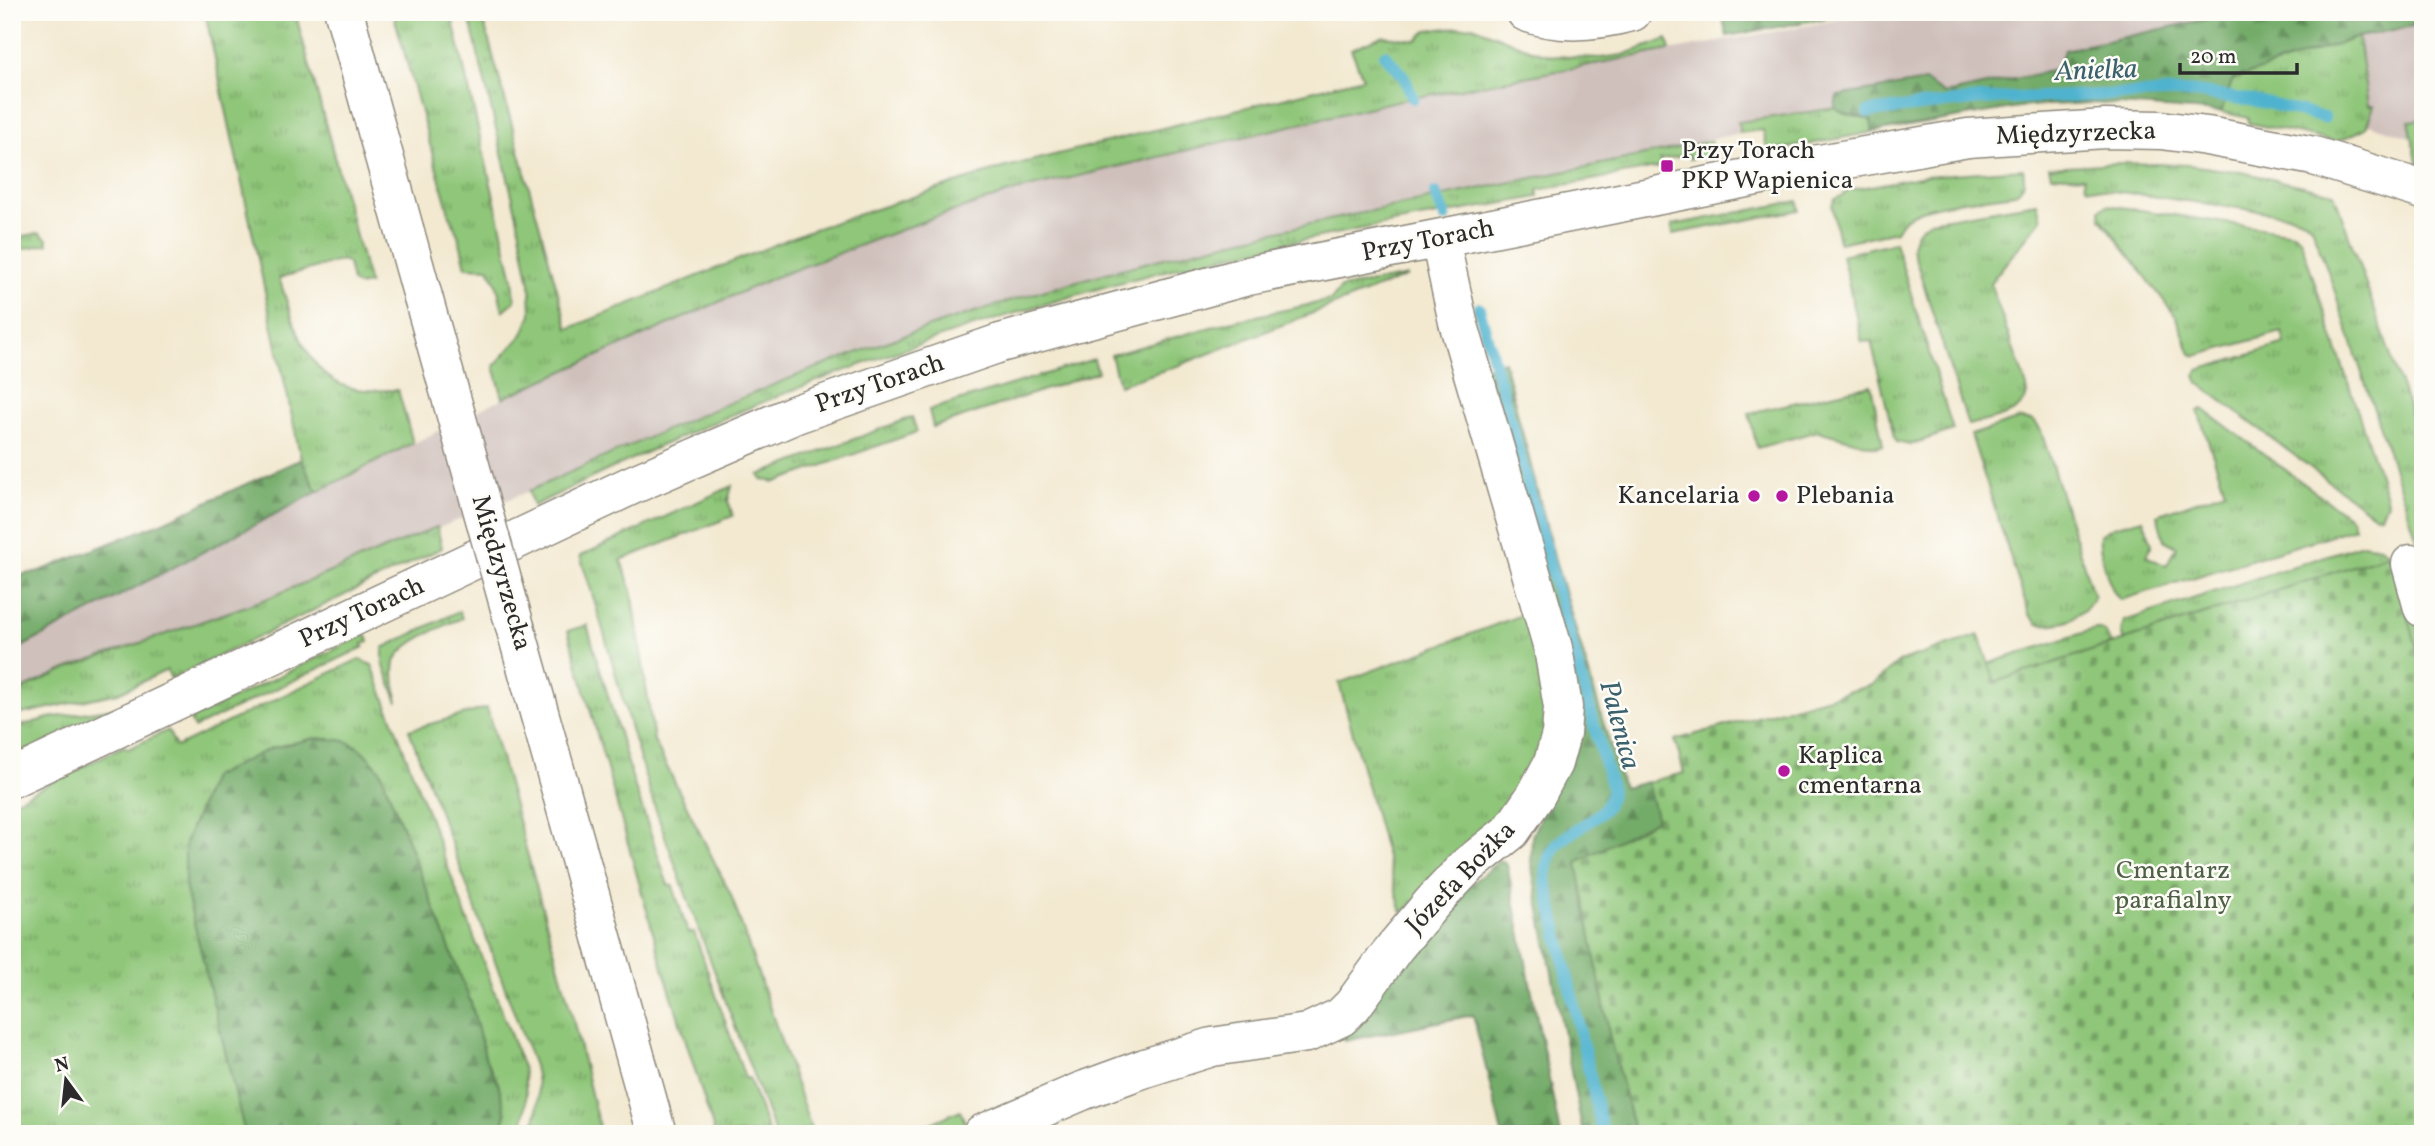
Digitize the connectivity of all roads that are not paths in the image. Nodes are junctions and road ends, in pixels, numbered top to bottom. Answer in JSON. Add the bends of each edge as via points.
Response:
{"nodes":[{"id":1,"x":344,"y":12,"type":"edge"},
{"id":2,"x":1526,"y":12,"type":"edge"},
{"id":3,"x":1632,"y":12,"type":"edge"},
{"id":4,"x":1808,"y":166,"type":"joint"},
{"id":5,"x":2423,"y":190,"type":"edge"},
{"id":6,"x":1440,"y":239,"type":"junction"},
{"id":7,"x":2411,"y":564,"type":"dead end"},
{"id":8,"x":2423,"y":608,"type":"edge"},
{"id":9,"x":12,"y":778,"type":"edge"},
{"id":10,"x":657,"y":1134,"type":"edge"},
{"id":11,"x":982,"y":1134,"type":"edge"}],
"edges":[{"from":1,"to":10,"type":"street","name":"Międzyrzecka","bridge":true},
{"from":2,"to":3,"type":"street","via":[[1593,20]]},
{"from":4,"to":5,"type":"street","name":"Międzyrzecka","via":[[1968,138],[2105,129],[2161,131],[2314,156]]},
{"from":4,"to":6,"type":"street","name":"Przy Torach"},
{"from":6,"to":9,"type":"street","name":"Przy Torach","via":[[1248,276],[1090,317],[1000,343],[796,414],[632,485]]},
{"from":6,"to":11,"type":"street","name":"Józefa Bożka","via":[[1458,322],[1553,648],[1563,707],[1553,763],[1511,831],[1466,867],[1433,902],[1340,1017],[1307,1033],[1223,1044],[1145,1068]]},
{"from":7,"to":8,"type":"street"}]}
